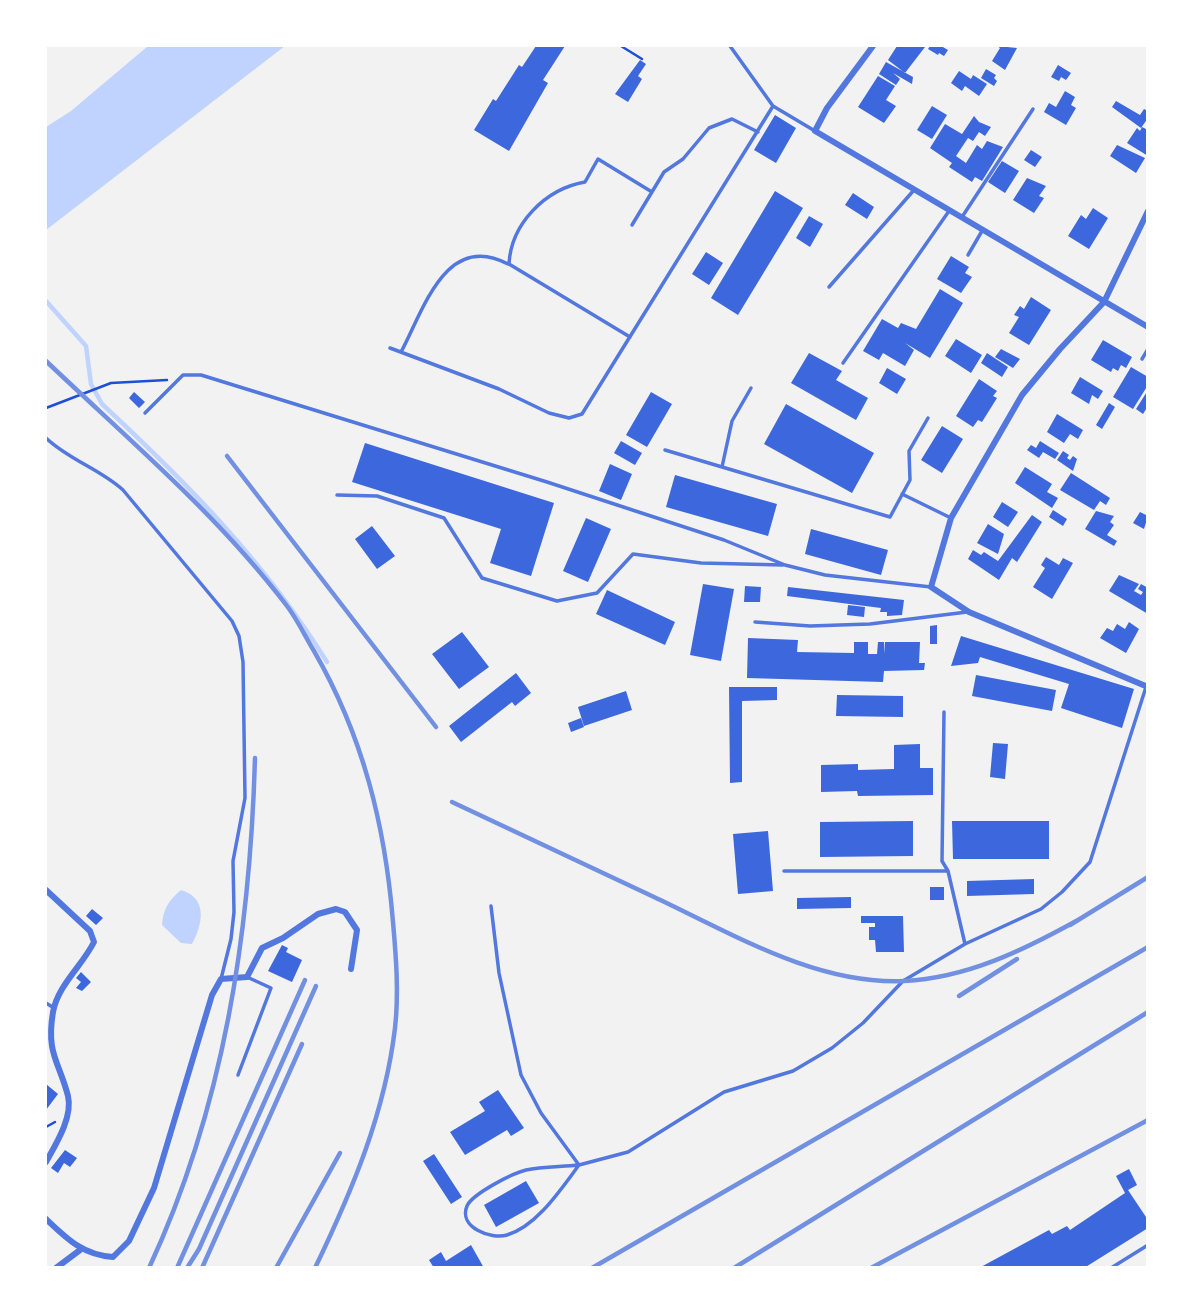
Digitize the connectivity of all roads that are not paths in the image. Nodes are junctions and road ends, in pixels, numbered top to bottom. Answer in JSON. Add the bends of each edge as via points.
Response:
{"nodes":[{"id":1,"x":730,"y":46,"type":"edge"},
{"id":2,"x":873,"y":46,"type":"edge"},
{"id":3,"x":773,"y":106,"type":"junction"},
{"id":4,"x":1033,"y":109,"type":"dead end"},
{"id":5,"x":815,"y":131,"type":"junction"},
{"id":6,"x":758,"y":132,"type":"junction"},
{"id":7,"x":914,"y":190,"type":"junction"},
{"id":8,"x":652,"y":192,"type":"junction"},
{"id":9,"x":949,"y":211,"type":"junction"},
{"id":10,"x":1147,"y":211,"type":"edge"},
{"id":11,"x":961,"y":218,"type":"junction"},
{"id":12,"x":632,"y":225,"type":"dead end"},
{"id":13,"x":982,"y":231,"type":"junction"},
{"id":14,"x":968,"y":256,"type":"dead end"},
{"id":15,"x":509,"y":264,"type":"junction"},
{"id":16,"x":830,"y":287,"type":"dead end"},
{"id":17,"x":1104,"y":303,"type":"junction"},
{"id":18,"x":1147,"y":327,"type":"edge"},
{"id":19,"x":629,"y":337,"type":"junction"},
{"id":20,"x":390,"y":348,"type":"dead end"},
{"id":21,"x":1147,"y":349,"type":"edge"},
{"id":22,"x":401,"y":352,"type":"junction"},
{"id":23,"x":1142,"y":359,"type":"dead end"},
{"id":24,"x":843,"y":363,"type":"dead end"},
{"id":25,"x":751,"y":388,"type":"dead end"},
{"id":26,"x":145,"y":413,"type":"dead end"},
{"id":27,"x":928,"y":418,"type":"dead end"},
{"id":28,"x":46,"y":439,"type":"edge"},
{"id":29,"x":665,"y":450,"type":"dead end"},
{"id":30,"x":722,"y":467,"type":"junction"},
{"id":31,"x":902,"y":494,"type":"junction"},
{"id":32,"x":337,"y":495,"type":"dead end"},
{"id":33,"x":951,"y":518,"type":"junction"},
{"id":34,"x":785,"y":565,"type":"junction"},
{"id":35,"x":931,"y":587,"type":"junction"},
{"id":36,"x":969,"y":612,"type":"junction"},
{"id":37,"x":755,"y":622,"type":"dead end"},
{"id":38,"x":1147,"y":685,"type":"edge"},
{"id":39,"x":944,"y":712,"type":"dead end"},
{"id":40,"x":948,"y":871,"type":"junction"},
{"id":41,"x":784,"y":872,"type":"dead end"},
{"id":42,"x":46,"y":890,"type":"edge"},
{"id":43,"x":491,"y":906,"type":"dead end"},
{"id":44,"x":965,"y":944,"type":"junction"},
{"id":45,"x":351,"y":968,"type":"dead end"},
{"id":46,"x":247,"y":977,"type":"junction"},
{"id":47,"x":221,"y":979,"type":"junction"},
{"id":48,"x":46,"y":1003,"type":"edge"},
{"id":49,"x":54,"y":1008,"type":"junction"},
{"id":50,"x":238,"y":1075,"type":"dead end"},
{"id":51,"x":46,"y":1162,"type":"edge"},
{"id":52,"x":579,"y":1165,"type":"junction"},
{"id":53,"x":46,"y":1219,"type":"edge"},
{"id":54,"x":1147,"y":1245,"type":"edge"},
{"id":55,"x":80,"y":1250,"type":"junction"},
{"id":56,"x":57,"y":1268,"type":"edge"},
{"id":57,"x":1111,"y":1268,"type":"edge"}],
"edges":[{"from":1,"to":3,"type":"lane"},
{"from":2,"to":5,"type":"street"},
{"from":3,"to":5,"type":"lane"},
{"from":3,"to":6,"type":"lane"},
{"from":4,"to":11,"type":"lane"},
{"from":5,"to":7,"type":"street"},
{"from":6,"to":8,"type":"lane","via":[[732,119],[722,120],[664,172]]},
{"from":6,"to":19,"type":"lane"},
{"from":7,"to":9,"type":"street"},
{"from":7,"to":16,"type":"lane"},
{"from":8,"to":12,"type":"lane"},
{"from":8,"to":15,"type":"lane","via":[[598,159],[585,182],[567,185],[524,219],[514,234]]},
{"from":9,"to":11,"type":"street"},
{"from":9,"to":24,"type":"lane"},
{"from":10,"to":17,"type":"street"},
{"from":11,"to":13,"type":"street"},
{"from":13,"to":14,"type":"lane"},
{"from":13,"to":17,"type":"street"},
{"from":15,"to":19,"type":"lane"},
{"from":15,"to":22,"type":"lane","via":[[491,255],[471,255],[446,270]]},
{"from":17,"to":18,"type":"street"},
{"from":17,"to":33,"type":"street","via":[[1022,395]]},
{"from":19,"to":22,"type":"lane","via":[[582,414],[575,418],[549,412]]},
{"from":20,"to":22,"type":"lane"},
{"from":21,"to":23,"type":"lane"},
{"from":25,"to":30,"type":"lane","via":[[732,421]]},
{"from":26,"to":34,"type":"lane","via":[[176,381],[201,375],[724,540]]},
{"from":27,"to":31,"type":"lane","via":[[909,452],[910,480]]},
{"from":28,"to":47,"type":"lane","via":[[124,490],[232,621],[239,636],[245,798],[233,861],[231,939]]},
{"from":29,"to":30,"type":"lane"},
{"from":30,"to":31,"type":"lane","via":[[890,517]]},
{"from":31,"to":33,"type":"lane"},
{"from":32,"to":34,"type":"lane","via":[[377,496],[444,518],[482,578],[557,601],[597,593],[633,554],[701,563]]},
{"from":33,"to":35,"type":"street"},
{"from":34,"to":35,"type":"lane","via":[[825,575]]},
{"from":35,"to":36,"type":"street"},
{"from":36,"to":37,"type":"lane","via":[[870,624]]},
{"from":36,"to":38,"type":"street"},
{"from":38,"to":44,"type":"lane","via":[[1090,862],[1041,909]]},
{"from":39,"to":40,"type":"lane","via":[[941,844]]},
{"from":40,"to":41,"type":"lane"},
{"from":40,"to":44,"type":"lane"},
{"from":42,"to":49,"type":"street","via":[[94,937]]},
{"from":43,"to":52,"type":"lane","via":[[499,973],[521,1075],[541,1113]]},
{"from":44,"to":52,"type":"lane","via":[[903,981],[863,1023],[793,1071],[724,1092],[628,1152]]},
{"from":45,"to":46,"type":"street","via":[[357,930],[345,912],[336,909],[318,914],[262,948]]},
{"from":46,"to":47,"type":"street"},
{"from":46,"to":50,"type":"lane","via":[[271,988]]},
{"from":47,"to":55,"type":"street","via":[[212,995],[153,1188],[129,1241],[113,1257]]},
{"from":48,"to":49,"type":"lane"},
{"from":49,"to":51,"type":"street","via":[[51,1046],[69,1098],[65,1122]]},
{"from":52,"to":52,"type":"lane","via":[[548,1208],[506,1236],[471,1227],[467,1206],[477,1195],[525,1170]]},
{"from":53,"to":55,"type":"street"},
{"from":54,"to":57,"type":"lane"},
{"from":55,"to":56,"type":"street"}]}
